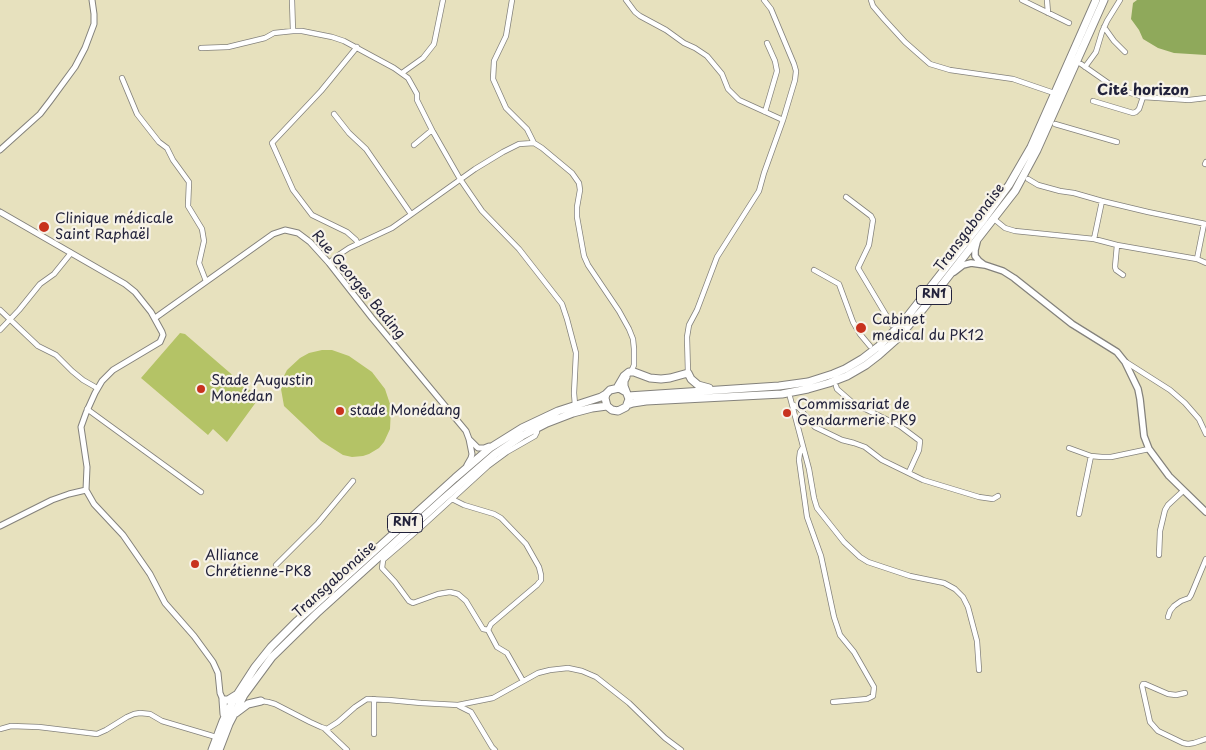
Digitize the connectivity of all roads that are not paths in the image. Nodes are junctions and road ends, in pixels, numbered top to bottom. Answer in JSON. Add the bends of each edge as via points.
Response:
{"nodes":[{"id":1,"x":92,"y":0,"type":"edge"},
{"id":2,"x":292,"y":0,"type":"edge"},
{"id":3,"x":443,"y":0,"type":"edge"},
{"id":4,"x":512,"y":0,"type":"edge"},
{"id":5,"x":626,"y":0,"type":"edge"},
{"id":6,"x":764,"y":0,"type":"edge"},
{"id":7,"x":871,"y":0,"type":"edge"},
{"id":8,"x":1022,"y":0,"type":"edge"},
{"id":9,"x":1047,"y":0,"type":"edge"},
{"id":10,"x":1096,"y":0,"type":"edge"},
{"id":11,"x":1104,"y":0,"type":"edge"},
{"id":12,"x":1120,"y":0,"type":"edge"},
{"id":13,"x":1048,"y":13,"type":"junction"},
{"id":14,"x":1069,"y":23,"type":"dead end"},
{"id":15,"x":1104,"y":27,"type":"junction"},
{"id":16,"x":293,"y":31,"type":"junction"},
{"id":17,"x":767,"y":43,"type":"dead end"},
{"id":18,"x":357,"y":47,"type":"junction"},
{"id":19,"x":201,"y":48,"type":"dead end"},
{"id":20,"x":1125,"y":52,"type":"dead end"},
{"id":21,"x":402,"y":73,"type":"junction"},
{"id":22,"x":122,"y":78,"type":"dead end"},
{"id":23,"x":1054,"y":93,"type":"junction"},
{"id":24,"x":1143,"y":97,"type":"junction"},
{"id":25,"x":1206,"y":98,"type":"edge"},
{"id":26,"x":1094,"y":101,"type":"dead end"},
{"id":27,"x":765,"y":112,"type":"junction"},
{"id":28,"x":334,"y":114,"type":"dead end"},
{"id":29,"x":783,"y":120,"type":"junction"},
{"id":30,"x":1055,"y":124,"type":"dead end"},
{"id":31,"x":432,"y":130,"type":"junction"},
{"id":32,"x":1117,"y":142,"type":"dead end"},
{"id":33,"x":534,"y":143,"type":"junction"},
{"id":34,"x":414,"y":145,"type":"dead end"},
{"id":35,"x":0,"y":150,"type":"edge"},
{"id":36,"x":460,"y":179,"type":"junction"},
{"id":37,"x":1028,"y":179,"type":"dead end"},
{"id":38,"x":846,"y":197,"type":"dead end"},
{"id":39,"x":1102,"y":201,"type":"junction"},
{"id":40,"x":0,"y":212,"type":"edge"},
{"id":41,"x":412,"y":214,"type":"junction"},
{"id":42,"x":994,"y":219,"type":"junction"},
{"id":43,"x":1205,"y":224,"type":"edge"},
{"id":44,"x":978,"y":239,"type":"junction"},
{"id":45,"x":1094,"y":239,"type":"junction"},
{"id":46,"x":358,"y":244,"type":"junction"},
{"id":47,"x":1118,"y":245,"type":"junction"},
{"id":48,"x":71,"y":253,"type":"junction"},
{"id":49,"x":1197,"y":259,"type":"junction"},
{"id":50,"x":329,"y":263,"type":"junction"},
{"id":51,"x":1206,"y":263,"type":"edge"},
{"id":52,"x":985,"y":265,"type":"junction"},
{"id":53,"x":814,"y":270,"type":"dead end"},
{"id":54,"x":1123,"y":274,"type":"dead end"},
{"id":55,"x":950,"y":275,"type":"junction"},
{"id":56,"x":206,"y":281,"type":"junction"},
{"id":57,"x":0,"y":310,"type":"edge"},
{"id":58,"x":155,"y":318,"type":"junction"},
{"id":59,"x":10,"y":319,"type":"junction"},
{"id":60,"x":892,"y":325,"type":"dead end"},
{"id":61,"x":0,"y":330,"type":"edge"},
{"id":62,"x":870,"y":346,"type":"dead end"},
{"id":63,"x":1125,"y":362,"type":"junction"},
{"id":64,"x":631,"y":372,"type":"junction"},
{"id":65,"x":688,"y":373,"type":"junction"},
{"id":66,"x":836,"y":386,"type":"dead end"},
{"id":67,"x":97,"y":388,"type":"junction"},
{"id":68,"x":617,"y":388,"type":"junction"},
{"id":69,"x":721,"y":390,"type":"junction"},
{"id":70,"x":606,"y":394,"type":"junction"},
{"id":71,"x":627,"y":394,"type":"junction"},
{"id":72,"x":790,"y":397,"type":"dead end"},
{"id":73,"x":792,"y":404,"type":"junction"},
{"id":74,"x":575,"y":405,"type":"junction"},
{"id":75,"x":628,"y":405,"type":"junction"},
{"id":76,"x":607,"y":406,"type":"junction"},
{"id":77,"x":87,"y":409,"type":"junction"},
{"id":78,"x":536,"y":429,"type":"junction"},
{"id":79,"x":1206,"y":434,"type":"edge"},
{"id":80,"x":506,"y":437,"type":"junction"},
{"id":81,"x":469,"y":439,"type":"junction"},
{"id":82,"x":803,"y":447,"type":"junction"},
{"id":83,"x":1069,"y":448,"type":"dead end"},
{"id":84,"x":1149,"y":449,"type":"junction"},
{"id":85,"x":1091,"y":456,"type":"junction"},
{"id":86,"x":909,"y":472,"type":"junction"},
{"id":87,"x":455,"y":478,"type":"junction"},
{"id":88,"x":353,"y":481,"type":"dead end"},
{"id":89,"x":86,"y":490,"type":"junction"},
{"id":90,"x":1183,"y":491,"type":"junction"},
{"id":91,"x":201,"y":492,"type":"dead end"},
{"id":92,"x":998,"y":496,"type":"dead end"},
{"id":93,"x":452,"y":499,"type":"junction"},
{"id":94,"x":1206,"y":512,"type":"edge"},
{"id":95,"x":1079,"y":514,"type":"dead end"},
{"id":96,"x":0,"y":526,"type":"edge"},
{"id":97,"x":417,"y":527,"type":"junction"},
{"id":98,"x":384,"y":555,"type":"junction"},
{"id":99,"x":1159,"y":555,"type":"dead end"},
{"id":100,"x":1206,"y":559,"type":"edge"},
{"id":101,"x":276,"y":565,"type":"dead end"},
{"id":102,"x":1168,"y":617,"type":"dead end"},
{"id":103,"x":488,"y":630,"type":"junction"},
{"id":104,"x":979,"y":670,"type":"dead end"},
{"id":105,"x":255,"y":679,"type":"junction"},
{"id":106,"x":523,"y":681,"type":"junction"},
{"id":107,"x":1185,"y":694,"type":"dead end"},
{"id":108,"x":236,"y":695,"type":"junction"},
{"id":109,"x":374,"y":699,"type":"junction"},
{"id":110,"x":223,"y":700,"type":"junction"},
{"id":111,"x":261,"y":702,"type":"junction"},
{"id":112,"x":833,"y":702,"type":"dead end"},
{"id":113,"x":458,"y":705,"type":"junction"},
{"id":114,"x":233,"y":715,"type":"junction"},
{"id":115,"x":224,"y":717,"type":"junction"},
{"id":116,"x":0,"y":728,"type":"edge"},
{"id":117,"x":324,"y":729,"type":"junction"},
{"id":118,"x":374,"y":734,"type":"dead end"},
{"id":119,"x":216,"y":738,"type":"junction"},
{"id":120,"x":1206,"y":739,"type":"edge"},
{"id":121,"x":212,"y":750,"type":"edge"},
{"id":122,"x":218,"y":750,"type":"edge"},
{"id":123,"x":347,"y":750,"type":"edge"},
{"id":124,"x":496,"y":750,"type":"edge"},
{"id":125,"x":681,"y":750,"type":"edge"}],
"edges":[{"from":1,"to":35,"type":"street","via":[[94,24],[75,67],[40,114]]},
{"from":2,"to":16,"type":"street"},
{"from":3,"to":21,"type":"street","via":[[434,44],[423,58]]},
{"from":4,"to":33,"type":"street","via":[[506,36],[494,61],[493,79],[506,108],[527,129]]},
{"from":5,"to":27,"type":"street","via":[[640,16],[707,56],[739,100]]},
{"from":6,"to":29,"type":"street","via":[[771,9],[796,70]]},
{"from":7,"to":23,"type":"street","via":[[905,42],[930,64],[1013,79]]},
{"from":8,"to":13,"type":"street"},
{"from":9,"to":13,"type":"street"},
{"from":10,"to":23,"type":"highway","name":"Transgabonaise","number":"RN1"},
{"from":11,"to":42,"type":"highway","name":"Transgabonaise","number":"RN1","via":[[1037,150]]},
{"from":12,"to":15,"type":"street"},
{"from":13,"to":14,"type":"street"},
{"from":15,"to":20,"type":"street"},
{"from":15,"to":24,"type":"street","via":[[1096,52],[1083,66],[1121,90]]},
{"from":16,"to":18,"type":"street","via":[[332,37]]},
{"from":16,"to":19,"type":"street","via":[[228,46]]},
{"from":17,"to":27,"type":"street","via":[[777,71]]},
{"from":18,"to":21,"type":"street"},
{"from":18,"to":46,"type":"street","via":[[272,143],[293,190],[312,215],[347,232]]},
{"from":21,"to":31,"type":"street","via":[[417,94]]},
{"from":22,"to":56,"type":"street","via":[[136,114],[167,148],[189,182],[188,206],[202,229],[204,241],[199,263]]},
{"from":23,"to":69,"type":"highway","name":"Transgabonaise","number":"RN1","via":[[1031,147],[1002,196],[886,340],[851,366],[818,379],[786,386]]},
{"from":24,"to":25,"type":"street"},
{"from":24,"to":26,"type":"street","via":[[1139,109],[1133,113]]},
{"from":27,"to":29,"type":"street"},
{"from":28,"to":41,"type":"street","via":[[366,149]]},
{"from":29,"to":65,"type":"street","via":[[759,191],[717,257],[689,325]]},
{"from":30,"to":32,"type":"street"},
{"from":31,"to":34,"type":"street"},
{"from":31,"to":36,"type":"street"},
{"from":33,"to":36,"type":"street","via":[[512,147]]},
{"from":33,"to":64,"type":"street","via":[[572,173],[579,183],[577,217],[584,256],[626,321],[634,344]]},
{"from":36,"to":41,"type":"street"},
{"from":36,"to":74,"type":"street","via":[[482,211],[519,249],[562,304],[576,353]]},
{"from":37,"to":39,"type":"street","via":[[1044,187]]},
{"from":38,"to":60,"type":"street","via":[[873,220],[869,245],[858,268]]},
{"from":39,"to":43,"type":"street"},
{"from":39,"to":45,"type":"street"},
{"from":40,"to":48,"type":"street"},
{"from":41,"to":46,"type":"street"},
{"from":42,"to":44,"type":"highway","name":"Transgabonaise","number":"RN1"},
{"from":42,"to":45,"type":"street","via":[[1015,231]]},
{"from":43,"to":49,"type":"street"},
{"from":44,"to":52,"type":"main road","via":[[975,256]]},
{"from":44,"to":55,"type":"highway","name":"Transgabonaise","number":"RN1"},
{"from":45,"to":47,"type":"street"},
{"from":46,"to":50,"type":"street"},
{"from":47,"to":49,"type":"street"},
{"from":47,"to":54,"type":"street","via":[[1115,267]]},
{"from":48,"to":58,"type":"street","via":[[125,284]]},
{"from":48,"to":59,"type":"street"},
{"from":49,"to":51,"type":"street"},
{"from":50,"to":56,"type":"street","name":"Rue Georges Bading","via":[[304,236],[285,230],[273,234]]},
{"from":50,"to":81,"type":"street","name":"Rue Georges Bading"},
{"from":52,"to":55,"type":"main road","via":[[963,265]]},
{"from":52,"to":63,"type":"main road","via":[[1014,278],[1072,324],[1115,350]]},
{"from":53,"to":62,"type":"street","via":[[839,284],[853,322]]},
{"from":55,"to":75,"type":"highway","name":"Transgabonaise","number":"RN1","via":[[912,323],[884,351],[862,368],[838,380],[782,394],[651,400]]},
{"from":56,"to":58,"type":"street","name":"Rue Georges Bading"},
{"from":57,"to":59,"type":"street"},
{"from":58,"to":67,"type":"street","via":[[162,332],[160,342],[113,370]]},
{"from":59,"to":61,"type":"street"},
{"from":59,"to":67,"type":"street","via":[[38,346]]},
{"from":63,"to":79,"type":"street","via":[[1177,395],[1199,418]]},
{"from":63,"to":84,"type":"main road","via":[[1138,389],[1144,436]]},
{"from":64,"to":65,"type":"highway","via":[[661,379]]},
{"from":64,"to":68,"type":"highway","via":[[624,376]]},
{"from":64,"to":71,"type":"highway","via":[[624,381]]},
{"from":65,"to":69,"type":"highway","via":[[700,386]]},
{"from":66,"to":86,"type":"street","via":[[853,403],[900,426],[920,442]]},
{"from":67,"to":77,"type":"street"},
{"from":68,"to":70,"type":"highway","number":"RN1"},
{"from":68,"to":71,"type":"highway","number":"RN1"},
{"from":69,"to":71,"type":"highway","name":"Transgabonaise","number":"RN1"},
{"from":70,"to":74,"type":"highway","name":"Transgabonaise","number":"RN1"},
{"from":70,"to":76,"type":"highway"},
{"from":71,"to":75,"type":"highway"},
{"from":72,"to":73,"type":"street"},
{"from":73,"to":82,"type":"street"},
{"from":73,"to":86,"type":"street","via":[[816,426],[842,440],[865,447],[882,460]]},
{"from":74,"to":80,"type":"highway","name":"Transgabonaise","number":"RN1","via":[[544,416]]},
{"from":75,"to":76,"type":"highway","number":"RN1","via":[[618,411]]},
{"from":76,"to":78,"type":"highway","name":"Transgabonaise","number":"RN1","via":[[573,413]]},
{"from":77,"to":89,"type":"street","via":[[81,427],[87,466]]},
{"from":77,"to":91,"type":"street"},
{"from":78,"to":93,"type":"street","via":[[535,436],[497,459]]},
{"from":78,"to":97,"type":"highway","name":"Transgabonaise","number":"RN1","via":[[495,454]]},
{"from":80,"to":81,"type":"street","via":[[484,448],[475,446]]},
{"from":80,"to":87,"type":"highway","name":"Transgabonaise","number":"RN1"},
{"from":81,"to":87,"type":"street","via":[[471,458]]},
{"from":82,"to":104,"type":"street","via":[[817,508],[860,557],[910,576],[944,583],[963,597],[977,641]]},
{"from":82,"to":112,"type":"street","via":[[799,460],[807,517],[821,556],[834,617],[840,635],[854,652],[874,688],[873,696],[867,699]]},
{"from":83,"to":85,"type":"street"},
{"from":84,"to":85,"type":"street","via":[[1111,457]]},
{"from":84,"to":90,"type":"main road"},
{"from":85,"to":95,"type":"street"},
{"from":86,"to":92,"type":"street","via":[[923,480],[979,497],[993,499]]},
{"from":87,"to":108,"type":"highway","name":"Transgabonaise","number":"RN1","via":[[280,638]]},
{"from":88,"to":101,"type":"street","via":[[318,524]]},
{"from":89,"to":96,"type":"street","via":[[52,500]]},
{"from":89,"to":110,"type":"street","via":[[123,535],[165,603],[213,662]]},
{"from":90,"to":94,"type":"main road"},
{"from":90,"to":99,"type":"street","via":[[1165,510]]},
{"from":93,"to":97,"type":"street"},
{"from":93,"to":103,"type":"street","via":[[501,518],[526,544],[542,575],[537,585]]},
{"from":97,"to":98,"type":"highway","name":"Transgabonaise","number":"RN1"},
{"from":98,"to":103,"type":"street","via":[[382,568],[409,601],[413,603],[450,592],[458,594],[483,629]]},
{"from":98,"to":105,"type":"highway","name":"Transgabonaise","number":"RN1","via":[[295,633]]},
{"from":100,"to":102,"type":"street","via":[[1191,595],[1174,606]]},
{"from":103,"to":106,"type":"street"},
{"from":105,"to":111,"type":"highway","via":[[252,688],[254,698]]},
{"from":105,"to":114,"type":"highway","name":"Transgabonaise","number":"RN1"},
{"from":106,"to":113,"type":"street","via":[[493,698]]},
{"from":106,"to":125,"type":"street","via":[[538,673],[568,668],[591,674]]},
{"from":107,"to":120,"type":"street","via":[[1168,694],[1145,684],[1142,686],[1150,722],[1158,731],[1188,744]]},
{"from":108,"to":110,"type":"highway"},
{"from":108,"to":115,"type":"highway","number":"RN1"},
{"from":109,"to":113,"type":"street"},
{"from":109,"to":117,"type":"street","via":[[367,699],[330,728]]},
{"from":109,"to":118,"type":"street"},
{"from":110,"to":115,"type":"highway"},
{"from":111,"to":114,"type":"highway","via":[[248,704]]},
{"from":111,"to":117,"type":"street","via":[[275,704]]},
{"from":113,"to":124,"type":"street","via":[[471,712]]},
{"from":114,"to":122,"type":"highway","name":"Transgabonaise","number":"RN1"},
{"from":115,"to":119,"type":"highway","number":"RN1"},
{"from":116,"to":119,"type":"street","via":[[39,727],[97,734],[127,716],[140,713]]},
{"from":117,"to":123,"type":"street"},
{"from":119,"to":121,"type":"highway","number":"RN1"}]}
